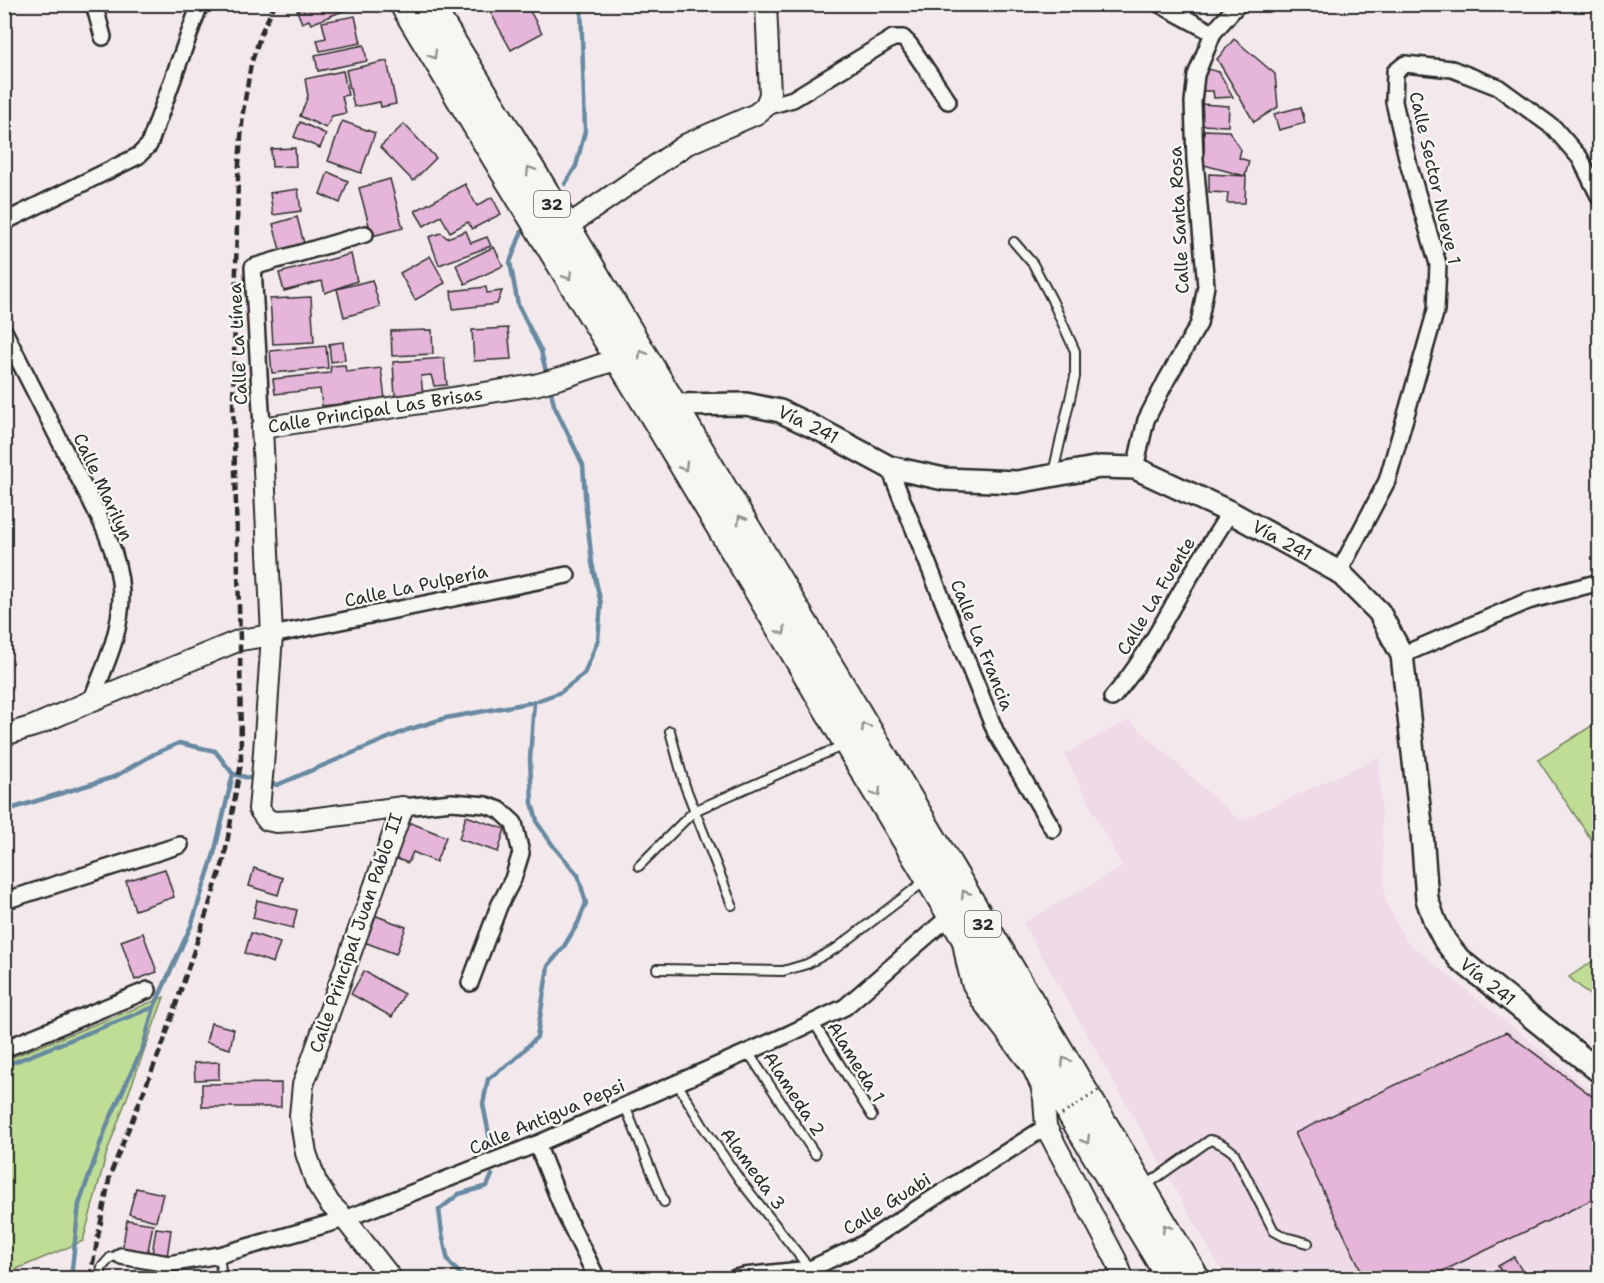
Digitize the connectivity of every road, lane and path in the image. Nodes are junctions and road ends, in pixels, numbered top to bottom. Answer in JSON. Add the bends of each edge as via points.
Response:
{"nodes":[{"id":1,"x":94,"y":4,"type":"edge"},
{"id":2,"x":200,"y":4,"type":"edge"},
{"id":3,"x":403,"y":4,"type":"edge"},
{"id":4,"x":429,"y":4,"type":"edge"},
{"id":5,"x":766,"y":4,"type":"edge"},
{"id":6,"x":1159,"y":4,"type":"edge"},
{"id":7,"x":1238,"y":4,"type":"edge"},
{"id":8,"x":1213,"y":33,"type":"junction"},
{"id":9,"x":103,"y":37,"type":"dead end"},
{"id":10,"x":948,"y":101,"type":"dead end"},
{"id":11,"x":765,"y":107,"type":"junction"},
{"id":12,"x":1599,"y":198,"type":"edge"},
{"id":13,"x":4,"y":222,"type":"edge"},
{"id":14,"x":365,"y":234,"type":"dead end"},
{"id":15,"x":556,"y":234,"type":"junction"},
{"id":16,"x":1014,"y":242,"type":"dead end"},
{"id":17,"x":4,"y":331,"type":"edge"},
{"id":18,"x":618,"y":359,"type":"junction"},
{"id":19,"x":663,"y":411,"type":"junction"},
{"id":20,"x":262,"y":428,"type":"junction"},
{"id":21,"x":889,"y":467,"type":"junction"},
{"id":22,"x":1135,"y":468,"type":"junction"},
{"id":23,"x":1052,"y":476,"type":"junction"},
{"id":24,"x":1230,"y":513,"type":"junction"},
{"id":25,"x":1339,"y":572,"type":"junction"},
{"id":26,"x":567,"y":575,"type":"dead end"},
{"id":27,"x":1599,"y":582,"type":"edge"},
{"id":28,"x":272,"y":635,"type":"junction"},
{"id":29,"x":1402,"y":655,"type":"junction"},
{"id":30,"x":1112,"y":698,"type":"dead end"},
{"id":31,"x":91,"y":701,"type":"junction"},
{"id":32,"x":670,"y":731,"type":"dead end"},
{"id":33,"x":4,"y":735,"type":"edge"},
{"id":34,"x":847,"y":743,"type":"junction"},
{"id":35,"x":403,"y":807,"type":"junction"},
{"id":36,"x":694,"y":811,"type":"junction"},
{"id":37,"x":1053,"y":829,"type":"dead end"},
{"id":38,"x":180,"y":844,"type":"dead end"},
{"id":39,"x":639,"y":866,"type":"dead end"},
{"id":40,"x":928,"y":878,"type":"junction"},
{"id":41,"x":4,"y":901,"type":"edge"},
{"id":42,"x":732,"y":905,"type":"dead end"},
{"id":43,"x":956,"y":925,"type":"junction"},
{"id":44,"x":657,"y":969,"type":"dead end"},
{"id":45,"x":470,"y":983,"type":"dead end"},
{"id":46,"x":148,"y":990,"type":"dead end"},
{"id":47,"x":813,"y":1023,"type":"junction"},
{"id":48,"x":4,"y":1049,"type":"edge"},
{"id":49,"x":748,"y":1052,"type":"junction"},
{"id":50,"x":1599,"y":1072,"type":"edge"},
{"id":51,"x":678,"y":1083,"type":"junction"},
{"id":52,"x":1102,"y":1088,"type":"dead end"},
{"id":53,"x":625,"y":1106,"type":"junction"},
{"id":54,"x":872,"y":1116,"type":"dead end"},
{"id":55,"x":1051,"y":1123,"type":"junction"},
{"id":56,"x":537,"y":1144,"type":"junction"},
{"id":57,"x":815,"y":1154,"type":"dead end"},
{"id":58,"x":1142,"y":1189,"type":"junction"},
{"id":59,"x":664,"y":1202,"type":"dead end"},
{"id":60,"x":345,"y":1219,"type":"junction"},
{"id":61,"x":1308,"y":1243,"type":"dead end"},
{"id":62,"x":219,"y":1255,"type":"junction"},
{"id":63,"x":121,"y":1256,"type":"joint"},
{"id":64,"x":810,"y":1269,"type":"junction"},
{"id":65,"x":100,"y":1278,"type":"edge"},
{"id":66,"x":222,"y":1278,"type":"edge"},
{"id":67,"x":391,"y":1278,"type":"edge"},
{"id":68,"x":597,"y":1278,"type":"edge"},
{"id":69,"x":735,"y":1278,"type":"edge"},
{"id":70,"x":1123,"y":1278,"type":"edge"},
{"id":71,"x":1170,"y":1278,"type":"edge"},
{"id":72,"x":1196,"y":1278,"type":"edge"}],
"edges":[{"from":1,"to":9,"type":"street"},
{"from":2,"to":13,"type":"street","via":[[149,145],[138,156]]},
{"from":3,"to":15,"type":"highway","number":"32","one_way":true},
{"from":15,"to":4,"type":"highway","number":"32","one_way":true},
{"from":5,"to":11,"type":"street","via":[[770,95]]},
{"from":6,"to":8,"type":"street"},
{"from":7,"to":8,"type":"street","name":"Calle Santa Rosa"},
{"from":8,"to":22,"type":"street","name":"Calle Santa Rosa","via":[[1196,75],[1193,102],[1206,286],[1198,324],[1146,420]]},
{"from":10,"to":11,"type":"street","via":[[909,44],[903,38],[893,38],[793,99]]},
{"from":11,"to":15,"type":"street","via":[[687,144]]},
{"from":12,"to":25,"type":"street","name":"Calle Sector Nueve 1","via":[[1580,158],[1554,128],[1498,87],[1452,69],[1405,64],[1395,72],[1394,102],[1438,264],[1436,310],[1387,481]]},
{"from":14,"to":20,"type":"street","name":"Calle La Línea","via":[[253,267]]},
{"from":15,"to":18,"type":"highway","number":"32","one_way":true},
{"from":19,"to":15,"type":"highway","number":"32","one_way":true},
{"from":16,"to":23,"type":"lane","via":[[1034,264],[1075,351],[1075,376]]},
{"from":17,"to":31,"type":"street","name":"Calle Marilyn","via":[[102,524],[116,560],[121,591],[119,621],[113,648]]},
{"from":18,"to":19,"type":"highway","number":"32"},
{"from":18,"to":20,"type":"street","name":"Calle Principal Las Brisas","via":[[535,385]]},
{"from":19,"to":21,"type":"main road","name":"Vía 241","via":[[746,404],[780,411]]},
{"from":19,"to":34,"type":"highway","number":"32","one_way":true,"via":[[752,581]]},
{"from":58,"to":19,"type":"highway","number":"32","one_way":true},
{"from":20,"to":28,"type":"street","name":"Calle Principal Las Brisas"},
{"from":21,"to":23,"type":"main road","name":"Vía 241","via":[[944,479],[1017,482]]},
{"from":21,"to":37,"type":"street","name":"Calle La Francia","via":[[996,733]]},
{"from":22,"to":23,"type":"main road","name":"Vía 241","via":[[1100,467]]},
{"from":22,"to":24,"type":"main road","name":"Vía 241"},
{"from":24,"to":25,"type":"main road","name":"Vía 241"},
{"from":24,"to":30,"type":"street","name":"Calle La Fuente","via":[[1127,681]]},
{"from":25,"to":29,"type":"main road","name":"Vía 241","via":[[1379,612]]},
{"from":26,"to":28,"type":"street","name":"Calle La Pulpería"},
{"from":27,"to":29,"type":"street","via":[[1528,601]]},
{"from":28,"to":31,"type":"street","via":[[240,640]]},
{"from":28,"to":35,"type":"street","name":"Calle Principal Juan Pablo II","via":[[259,796],[259,809],[267,820],[296,821]]},
{"from":29,"to":50,"type":"main road","name":"Vía 241","via":[[1427,899],[1435,922],[1459,960]]},
{"from":31,"to":33,"type":"street"},
{"from":32,"to":36,"type":"lane"},
{"from":34,"to":36,"type":"lane"},
{"from":34,"to":40,"type":"highway","number":"32","one_way":true},
{"from":35,"to":45,"type":"street","via":[[452,802],[486,805],[500,810],[514,823],[521,853]]},
{"from":35,"to":60,"type":"street","name":"Calle Principal Juan Pablo II","via":[[303,1085],[300,1116],[306,1153],[316,1182]]},
{"from":36,"to":39,"type":"lane"},
{"from":36,"to":42,"type":"lane"},
{"from":38,"to":41,"type":"street"},
{"from":40,"to":43,"type":"highway","number":"32"},
{"from":40,"to":44,"type":"lane","via":[[837,948],[807,964],[783,971]]},
{"from":43,"to":47,"type":"street","name":"Calle Antigua Pepsi","via":[[845,1007]]},
{"from":43,"to":55,"type":"street","via":[[972,982],[1032,1066]]},
{"from":43,"to":71,"type":"highway","number":"32","one_way":true},
{"from":46,"to":48,"type":"street"},
{"from":47,"to":49,"type":"street","name":"Calle Antigua Pepsi"},
{"from":47,"to":54,"type":"lane","name":"Alameda 1"},
{"from":49,"to":51,"type":"street","name":"Calle Antigua Pepsi"},
{"from":49,"to":57,"type":"lane","name":"Alameda 2"},
{"from":51,"to":53,"type":"street","name":"Calle Antigua Pepsi"},
{"from":51,"to":64,"type":"lane","name":"Alameda 3","via":[[739,1179]]},
{"from":52,"to":55,"type":"path","bridge":true},
{"from":53,"to":56,"type":"street","name":"Calle Antigua Pepsi"},
{"from":53,"to":59,"type":"lane"},
{"from":55,"to":64,"type":"street","name":"Calle Guabi","via":[[861,1245]]},
{"from":55,"to":70,"type":"street"},
{"from":56,"to":60,"type":"street","name":"Calle Antigua Pepsi"},
{"from":56,"to":68,"type":"street","via":[[564,1212]]},
{"from":58,"to":61,"type":"lane","via":[[1210,1140],[1215,1141],[1234,1153],[1274,1231]]},
{"from":72,"to":58,"type":"highway","number":"32","one_way":true},
{"from":60,"to":62,"type":"street","name":"Calle Antigua Pepsi"},
{"from":60,"to":67,"type":"street","name":"Calle Principal Juan Pablo II"},
{"from":62,"to":63,"type":"street","name":"Calle Antigua Pepsi","via":[[169,1264]]},
{"from":62,"to":66,"type":"lane"},
{"from":63,"to":65,"type":"lane","via":[[111,1257],[102,1267]]},
{"from":64,"to":69,"type":"street","name":"Calle Guabi"}]}
